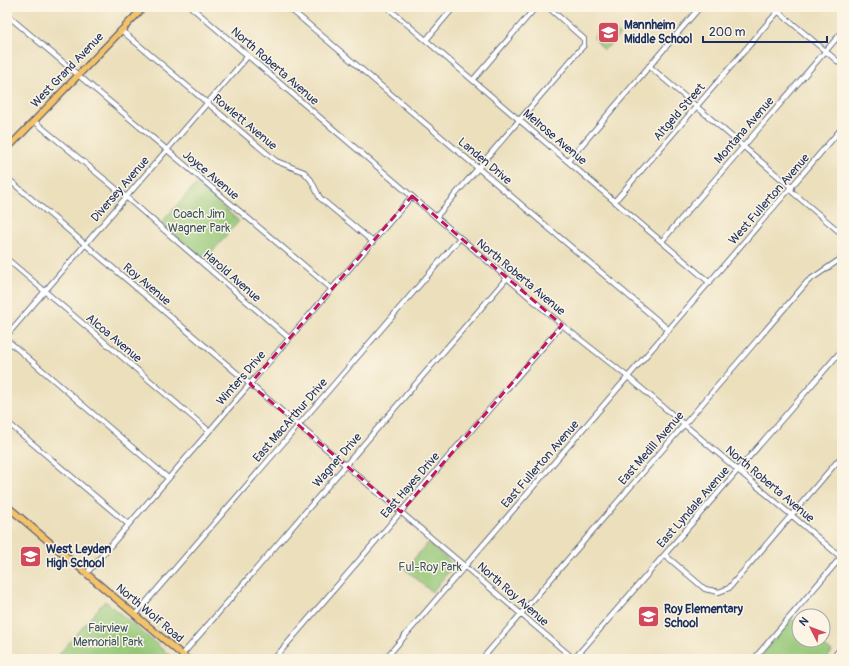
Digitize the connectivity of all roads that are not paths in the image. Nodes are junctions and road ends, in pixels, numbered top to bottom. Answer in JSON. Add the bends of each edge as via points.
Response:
{"nodes":[{"id":1,"x":144,"y":7,"type":"edge"},
{"id":2,"x":190,"y":7,"type":"edge"},
{"id":3,"x":288,"y":7,"type":"edge"},
{"id":4,"x":387,"y":7,"type":"edge"},
{"id":5,"x":454,"y":7,"type":"edge"},
{"id":6,"x":536,"y":7,"type":"edge"},
{"id":7,"x":548,"y":7,"type":"edge"},
{"id":8,"x":700,"y":7,"type":"edge"},
{"id":9,"x":773,"y":7,"type":"edge"},
{"id":10,"x":782,"y":7,"type":"edge"},
{"id":11,"x":779,"y":11,"type":"junction"},
{"id":12,"x":7,"y":15,"type":"edge"},
{"id":13,"x":121,"y":30,"type":"junction"},
{"id":14,"x":842,"y":32,"type":"edge"},
{"id":15,"x":426,"y":40,"type":"junction"},
{"id":16,"x":826,"y":52,"type":"junction"},
{"id":17,"x":248,"y":56,"type":"junction"},
{"id":18,"x":842,"y":65,"type":"edge"},
{"id":19,"x":649,"y":66,"type":"junction"},
{"id":20,"x":78,"y":74,"type":"junction"},
{"id":21,"x":473,"y":80,"type":"junction"},
{"id":22,"x":207,"y":103,"type":"junction"},
{"id":23,"x":696,"y":106,"type":"junction"},
{"id":24,"x":519,"y":119,"type":"junction"},
{"id":25,"x":34,"y":121,"type":"junction"},
{"id":26,"x":842,"y":128,"type":"edge"},
{"id":27,"x":743,"y":147,"type":"junction"},
{"id":28,"x":7,"y":149,"type":"edge"},
{"id":29,"x":166,"y":151,"type":"junction"},
{"id":30,"x":568,"y":161,"type":"junction"},
{"id":31,"x":478,"y":168,"type":"junction"},
{"id":32,"x":7,"y":178,"type":"edge"},
{"id":33,"x":791,"y":189,"type":"junction"},
{"id":34,"x":412,"y":196,"type":"junction"},
{"id":35,"x":126,"y":197,"type":"junction"},
{"id":36,"x":615,"y":201,"type":"junction"},
{"id":37,"x":436,"y":217,"type":"junction"},
{"id":38,"x":842,"y":234,"type":"edge"},
{"id":39,"x":460,"y":238,"type":"junction"},
{"id":40,"x":662,"y":241,"type":"junction"},
{"id":41,"x":372,"y":242,"type":"junction"},
{"id":42,"x":85,"y":245,"type":"junction"},
{"id":43,"x":842,"y":258,"type":"edge"},
{"id":44,"x":7,"y":260,"type":"edge"},
{"id":45,"x":507,"y":278,"type":"junction"},
{"id":46,"x":710,"y":283,"type":"junction"},
{"id":47,"x":332,"y":289,"type":"junction"},
{"id":48,"x":44,"y":292,"type":"junction"},
{"id":49,"x":562,"y":325,"type":"junction"},
{"id":50,"x":669,"y":330,"type":"junction"},
{"id":51,"x":7,"y":335,"type":"edge"},
{"id":52,"x":289,"y":338,"type":"junction"},
{"id":53,"x":7,"y":340,"type":"edge"},
{"id":54,"x":842,"y":350,"type":"edge"},
{"id":55,"x":628,"y":378,"type":"junction"},
{"id":56,"x":250,"y":384,"type":"junction"},
{"id":57,"x":275,"y":405,"type":"joint"},
{"id":58,"x":7,"y":422,"type":"edge"},
{"id":59,"x":299,"y":425,"type":"junction"},
{"id":60,"x":684,"y":425,"type":"junction"},
{"id":61,"x":209,"y":431,"type":"junction"},
{"id":62,"x":842,"y":456,"type":"edge"},
{"id":63,"x":346,"y":465,"type":"junction"},
{"id":64,"x":738,"y":471,"type":"junction"},
{"id":65,"x":168,"y":478,"type":"junction"},
{"id":66,"x":7,"y":506,"type":"edge"},
{"id":67,"x":401,"y":512,"type":"junction"},
{"id":68,"x":792,"y":514,"type":"junction"},
{"id":69,"x":128,"y":524,"type":"junction"},
{"id":70,"x":664,"y":555,"type":"junction"},
{"id":71,"x":842,"y":557,"type":"edge"},
{"id":72,"x":465,"y":566,"type":"junction"},
{"id":73,"x":86,"y":574,"type":"junction"},
{"id":74,"x":521,"y":614,"type":"junction"},
{"id":75,"x":135,"y":615,"type":"junction"},
{"id":76,"x":842,"y":648,"type":"edge"},
{"id":77,"x":184,"y":657,"type":"edge"},
{"id":78,"x":274,"y":659,"type":"edge"},
{"id":79,"x":385,"y":659,"type":"edge"},
{"id":80,"x":482,"y":659,"type":"edge"},
{"id":81,"x":574,"y":659,"type":"edge"},
{"id":82,"x":754,"y":659,"type":"edge"},
{"id":83,"x":832,"y":659,"type":"edge"}],
"edges":[{"from":1,"to":13,"type":"main road","name":"West Grand Avenue"},
{"from":2,"to":17,"type":"street","name":"North Roberta Avenue"},
{"from":3,"to":31,"type":"street","name":"Landen Drive"},
{"from":4,"to":15,"type":"street","name":"Melrose Avenue"},
{"from":5,"to":15,"type":"street"},
{"from":6,"to":21,"type":"street"},
{"from":7,"to":24,"type":"street","via":[[584,39],[584,45]]},
{"from":8,"to":19,"type":"street"},
{"from":9,"to":11,"type":"street"},
{"from":10,"to":11,"type":"street","name":"Altgeld Street"},
{"from":11,"to":16,"type":"street"},
{"from":11,"to":23,"type":"street","name":"Altgeld Street"},
{"from":12,"to":20,"type":"street","name":"Joyce Avenue"},
{"from":13,"to":20,"type":"main road","name":"West Grand Avenue"},
{"from":13,"to":22,"type":"street","name":"Rowlett Avenue"},
{"from":14,"to":16,"type":"street","name":"Montana Avenue"},
{"from":15,"to":21,"type":"street","name":"Melrose Avenue"},
{"from":16,"to":18,"type":"street"},
{"from":16,"to":27,"type":"street","name":"Montana Avenue"},
{"from":17,"to":22,"type":"street","name":"Diversey Avenue"},
{"from":17,"to":34,"type":"street","name":"North Roberta Avenue"},
{"from":19,"to":23,"type":"street"},
{"from":19,"to":30,"type":"street"},
{"from":20,"to":25,"type":"main road","name":"West Grand Avenue"},
{"from":20,"to":29,"type":"street","name":"Joyce Avenue"},
{"from":21,"to":24,"type":"street","name":"Melrose Avenue"},
{"from":22,"to":29,"type":"street","name":"Diversey Avenue"},
{"from":22,"to":41,"type":"street","name":"Rowlett Avenue","via":[[276,161],[304,172],[320,198]]},
{"from":23,"to":27,"type":"street"},
{"from":23,"to":36,"type":"street","name":"Altgeld Street"},
{"from":24,"to":30,"type":"street","name":"Melrose Avenue"},
{"from":24,"to":31,"type":"street"},
{"from":25,"to":28,"type":"main road","name":"West Grand Avenue"},
{"from":25,"to":35,"type":"street","name":"Harold Avenue"},
{"from":26,"to":33,"type":"street","name":"West Fullerton Avenue"},
{"from":27,"to":33,"type":"street"},
{"from":27,"to":40,"type":"street","name":"Montana Avenue"},
{"from":29,"to":35,"type":"street","name":"Diversey Avenue"},
{"from":29,"to":47,"type":"street","name":"Joyce Avenue"},
{"from":30,"to":36,"type":"street","name":"Melrose Avenue"},
{"from":31,"to":37,"type":"street"},
{"from":31,"to":50,"type":"street","name":"Landen Drive"},
{"from":32,"to":42,"type":"street","name":"Roy Avenue"},
{"from":33,"to":38,"type":"street"},
{"from":33,"to":46,"type":"street","name":"West Fullerton Avenue"},
{"from":34,"to":37,"type":"street","name":"North Roberta Avenue"},
{"from":34,"to":41,"type":"street","name":"Winters Drive"},
{"from":35,"to":42,"type":"street","name":"Diversey Avenue"},
{"from":35,"to":52,"type":"street","name":"Harold Avenue"},
{"from":36,"to":40,"type":"street","name":"Melrose Avenue"},
{"from":37,"to":39,"type":"street","name":"North Roberta Avenue"},
{"from":39,"to":45,"type":"street","name":"North Roberta Avenue"},
{"from":39,"to":59,"type":"street","name":"East MacArthur Drive"},
{"from":40,"to":46,"type":"street","name":"Melrose Avenue"},
{"from":41,"to":47,"type":"street","name":"Winters Drive"},
{"from":42,"to":48,"type":"street","name":"Diversey Avenue"},
{"from":42,"to":56,"type":"street","name":"Roy Avenue"},
{"from":43,"to":60,"type":"street","name":"East Medill Avenue","via":[[808,281]]},
{"from":44,"to":48,"type":"street","name":"Alcoa Avenue"},
{"from":45,"to":49,"type":"street","name":"North Roberta Avenue"},
{"from":45,"to":63,"type":"street","name":"Wagner Drive"},
{"from":46,"to":50,"type":"street","name":"East Fullerton Avenue"},
{"from":47,"to":52,"type":"street","name":"Winters Drive"},
{"from":48,"to":51,"type":"street","name":"Diversey Avenue"},
{"from":48,"to":61,"type":"street","name":"Alcoa Avenue"},
{"from":49,"to":55,"type":"street","name":"North Roberta Avenue"},
{"from":49,"to":67,"type":"street","name":"East Hayes Drive"},
{"from":50,"to":55,"type":"street","name":"East Fullerton Avenue"},
{"from":52,"to":56,"type":"street","name":"Winters Drive"},
{"from":53,"to":65,"type":"street"},
{"from":54,"to":64,"type":"street","name":"East Lyndale Avenue"},
{"from":55,"to":60,"type":"street","name":"North Roberta Avenue"},
{"from":55,"to":72,"type":"street","name":"East Fullerton Avenue"},
{"from":56,"to":57,"type":"street","name":"Roy Avenue"},
{"from":56,"to":61,"type":"street","name":"Winters Drive"},
{"from":57,"to":59,"type":"street","name":"North Roy Avenue"},
{"from":58,"to":69,"type":"street"},
{"from":59,"to":63,"type":"street","name":"North Roy Avenue"},
{"from":59,"to":75,"type":"street","name":"East MacArthur Drive"},
{"from":60,"to":64,"type":"street","name":"North Roberta Avenue"},
{"from":60,"to":74,"type":"street","name":"East Medill Avenue"},
{"from":61,"to":65,"type":"street","name":"Winters Drive"},
{"from":62,"to":68,"type":"street"},
{"from":63,"to":67,"type":"street","name":"North Roy Avenue"},
{"from":63,"to":77,"type":"street","name":"Wagner Drive"},
{"from":64,"to":68,"type":"street","name":"North Roberta Avenue"},
{"from":64,"to":70,"type":"street","name":"East Lyndale Avenue"},
{"from":65,"to":69,"type":"street","name":"Winters Drive"},
{"from":66,"to":73,"type":"main road","name":"North Wolf Road"},
{"from":67,"to":72,"type":"street","name":"North Roy Avenue"},
{"from":67,"to":78,"type":"street","name":"East Hayes Drive"},
{"from":68,"to":70,"type":"street","via":[[733,584],[719,592],[705,589]]},
{"from":68,"to":71,"type":"street","name":"North Roberta Avenue"},
{"from":69,"to":73,"type":"street","name":"Winters Drive"},
{"from":70,"to":81,"type":"street","name":"East Lyndale Avenue"},
{"from":71,"to":82,"type":"street"},
{"from":72,"to":74,"type":"street","name":"North Roy Avenue"},
{"from":72,"to":79,"type":"street","name":"East Fullerton Avenue"},
{"from":73,"to":75,"type":"main road","name":"North Wolf Road"},
{"from":74,"to":80,"type":"street","name":"East Medill Avenue"},
{"from":74,"to":81,"type":"street","name":"North Roy Avenue"},
{"from":75,"to":77,"type":"main road","name":"North Wolf Road"},
{"from":76,"to":83,"type":"street"}]}
